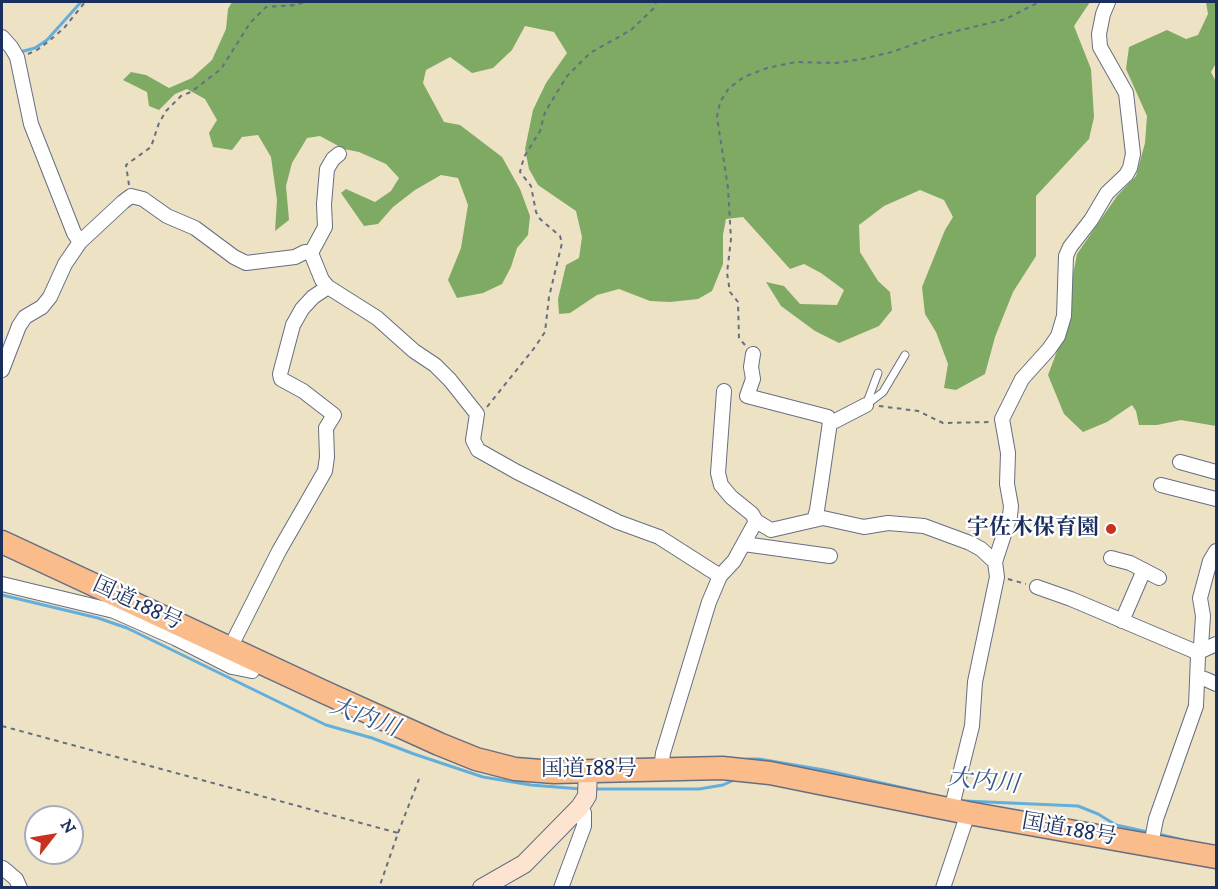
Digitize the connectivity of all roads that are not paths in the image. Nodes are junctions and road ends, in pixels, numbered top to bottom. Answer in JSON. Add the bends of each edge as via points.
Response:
{"nodes":[{"id":1,"x":1108,"y":2,"type":"edge"},
{"id":2,"x":2,"y":37,"type":"edge"},
{"id":3,"x":339,"y":154,"type":"dead end"},
{"id":4,"x":80,"y":242,"type":"junction"},
{"id":5,"x":311,"y":253,"type":"junction"},
{"id":6,"x":328,"y":287,"type":"junction"},
{"id":7,"x":753,"y":354,"type":"road end"},
{"id":8,"x":905,"y":355,"type":"dead end"},
{"id":9,"x":2,"y":370,"type":"edge"},
{"id":10,"x":878,"y":373,"type":"dead end"},
{"id":11,"x":724,"y":391,"type":"dead end"},
{"id":12,"x":866,"y":405,"type":"junction"},
{"id":13,"x":830,"y":422,"type":"junction"},
{"id":14,"x":1180,"y":462,"type":"dead end"},
{"id":15,"x":1216,"y":472,"type":"edge"},
{"id":16,"x":1161,"y":485,"type":"dead end"},
{"id":17,"x":1216,"y":499,"type":"edge"},
{"id":18,"x":814,"y":520,"type":"junction"},
{"id":19,"x":756,"y":521,"type":"junction"},
{"id":20,"x":2,"y":542,"type":"edge"},
{"id":21,"x":744,"y":544,"type":"junction"},
{"id":22,"x":1216,"y":552,"type":"edge"},
{"id":23,"x":830,"y":556,"type":"dead end"},
{"id":24,"x":1111,"y":558,"type":"dead end"},
{"id":25,"x":995,"y":562,"type":"junction"},
{"id":26,"x":1144,"y":570,"type":"junction"},
{"id":27,"x":720,"y":576,"type":"junction"},
{"id":28,"x":1159,"y":578,"type":"dead end"},
{"id":29,"x":2,"y":584,"type":"edge"},
{"id":30,"x":1036,"y":587,"type":"road end"},
{"id":31,"x":1122,"y":621,"type":"junction"},
{"id":32,"x":1216,"y":644,"type":"edge"},
{"id":33,"x":230,"y":648,"type":"junction"},
{"id":34,"x":1199,"y":652,"type":"junction"},
{"id":35,"x":257,"y":661,"type":"junction"},
{"id":36,"x":1198,"y":679,"type":"junction"},
{"id":37,"x":1216,"y":684,"type":"edge"},
{"id":38,"x":661,"y":769,"type":"junction"},
{"id":39,"x":586,"y":789,"type":"junction"},
{"id":40,"x":960,"y":812,"type":"junction"},
{"id":41,"x":1150,"y":845,"type":"junction"},
{"id":42,"x":1216,"y":857,"type":"edge"},
{"id":43,"x":3,"y":868,"type":"dead end"},
{"id":44,"x":20,"y":888,"type":"edge"},
{"id":45,"x":482,"y":888,"type":"edge"},
{"id":46,"x":561,"y":888,"type":"edge"},
{"id":47,"x":944,"y":888,"type":"edge"}],
"edges":[{"from":1,"to":25,"type":"street","via":[[1100,41],[1126,93],[1133,154],[1126,175],[1107,193],[1066,256],[1064,316],[1058,336],[1022,379],[1006,407],[1002,423],[1011,506]]},
{"from":2,"to":4,"type":"street","via":[[17,57],[31,124]]},
{"from":3,"to":5,"type":"street","via":[[327,169],[325,227]]},
{"from":4,"to":5,"type":"street","via":[[131,196],[182,221],[246,263]]},
{"from":4,"to":9,"type":"street","via":[[50,297],[18,326]]},
{"from":5,"to":6,"type":"street"},
{"from":6,"to":27,"type":"street","via":[[377,318],[450,380],[477,414],[473,440],[478,450],[618,522],[659,537]]},
{"from":6,"to":33,"type":"street","via":[[313,297],[293,325],[280,374],[281,379],[334,415],[326,428],[326,471],[279,551]]},
{"from":7,"to":13,"type":"street","via":[[753,379],[747,396],[817,413]]},
{"from":8,"to":12,"type":"lane","via":[[883,392]]},
{"from":10,"to":12,"type":"lane"},
{"from":11,"to":19,"type":"street","via":[[718,473],[730,498]]},
{"from":12,"to":13,"type":"street"},
{"from":13,"to":18,"type":"street"},
{"from":14,"to":15,"type":"street"},
{"from":16,"to":17,"type":"street"},
{"from":18,"to":19,"type":"street","via":[[771,530]]},
{"from":18,"to":25,"type":"street","via":[[823,518],[864,527],[888,523],[924,526],[970,543]]},
{"from":19,"to":21,"type":"street"},
{"from":20,"to":33,"type":"highway","name":"国道188号"},
{"from":21,"to":23,"type":"street"},
{"from":21,"to":27,"type":"street"},
{"from":22,"to":34,"type":"street","via":[[1201,588]]},
{"from":24,"to":26,"type":"street"},
{"from":25,"to":40,"type":"street","via":[[997,577],[975,682]]},
{"from":26,"to":28,"type":"street"},
{"from":26,"to":31,"type":"street"},
{"from":27,"to":38,"type":"street","via":[[685,676]]},
{"from":29,"to":35,"type":"street","via":[[114,611],[232,667],[252,671]]},
{"from":30,"to":31,"type":"street"},
{"from":31,"to":34,"type":"street"},
{"from":32,"to":34,"type":"street"},
{"from":33,"to":35,"type":"highway","name":"国道188号"},
{"from":34,"to":36,"type":"street"},
{"from":35,"to":39,"type":"highway","name":"国道188号","via":[[476,759],[514,769],[554,772]]},
{"from":36,"to":37,"type":"street"},
{"from":36,"to":41,"type":"street","via":[[1193,715]]},
{"from":38,"to":39,"type":"highway","name":"国道188号"},
{"from":38,"to":40,"type":"highway","name":"国道188号","via":[[722,768],[770,773]]},
{"from":39,"to":45,"type":"main road","via":[[524,864]]},
{"from":39,"to":46,"type":"street","via":[[584,826]]},
{"from":40,"to":41,"type":"highway","name":"国道188号"},
{"from":40,"to":47,"type":"street"},
{"from":41,"to":42,"type":"highway","name":"国道188号"},
{"from":43,"to":44,"type":"street"}]}
